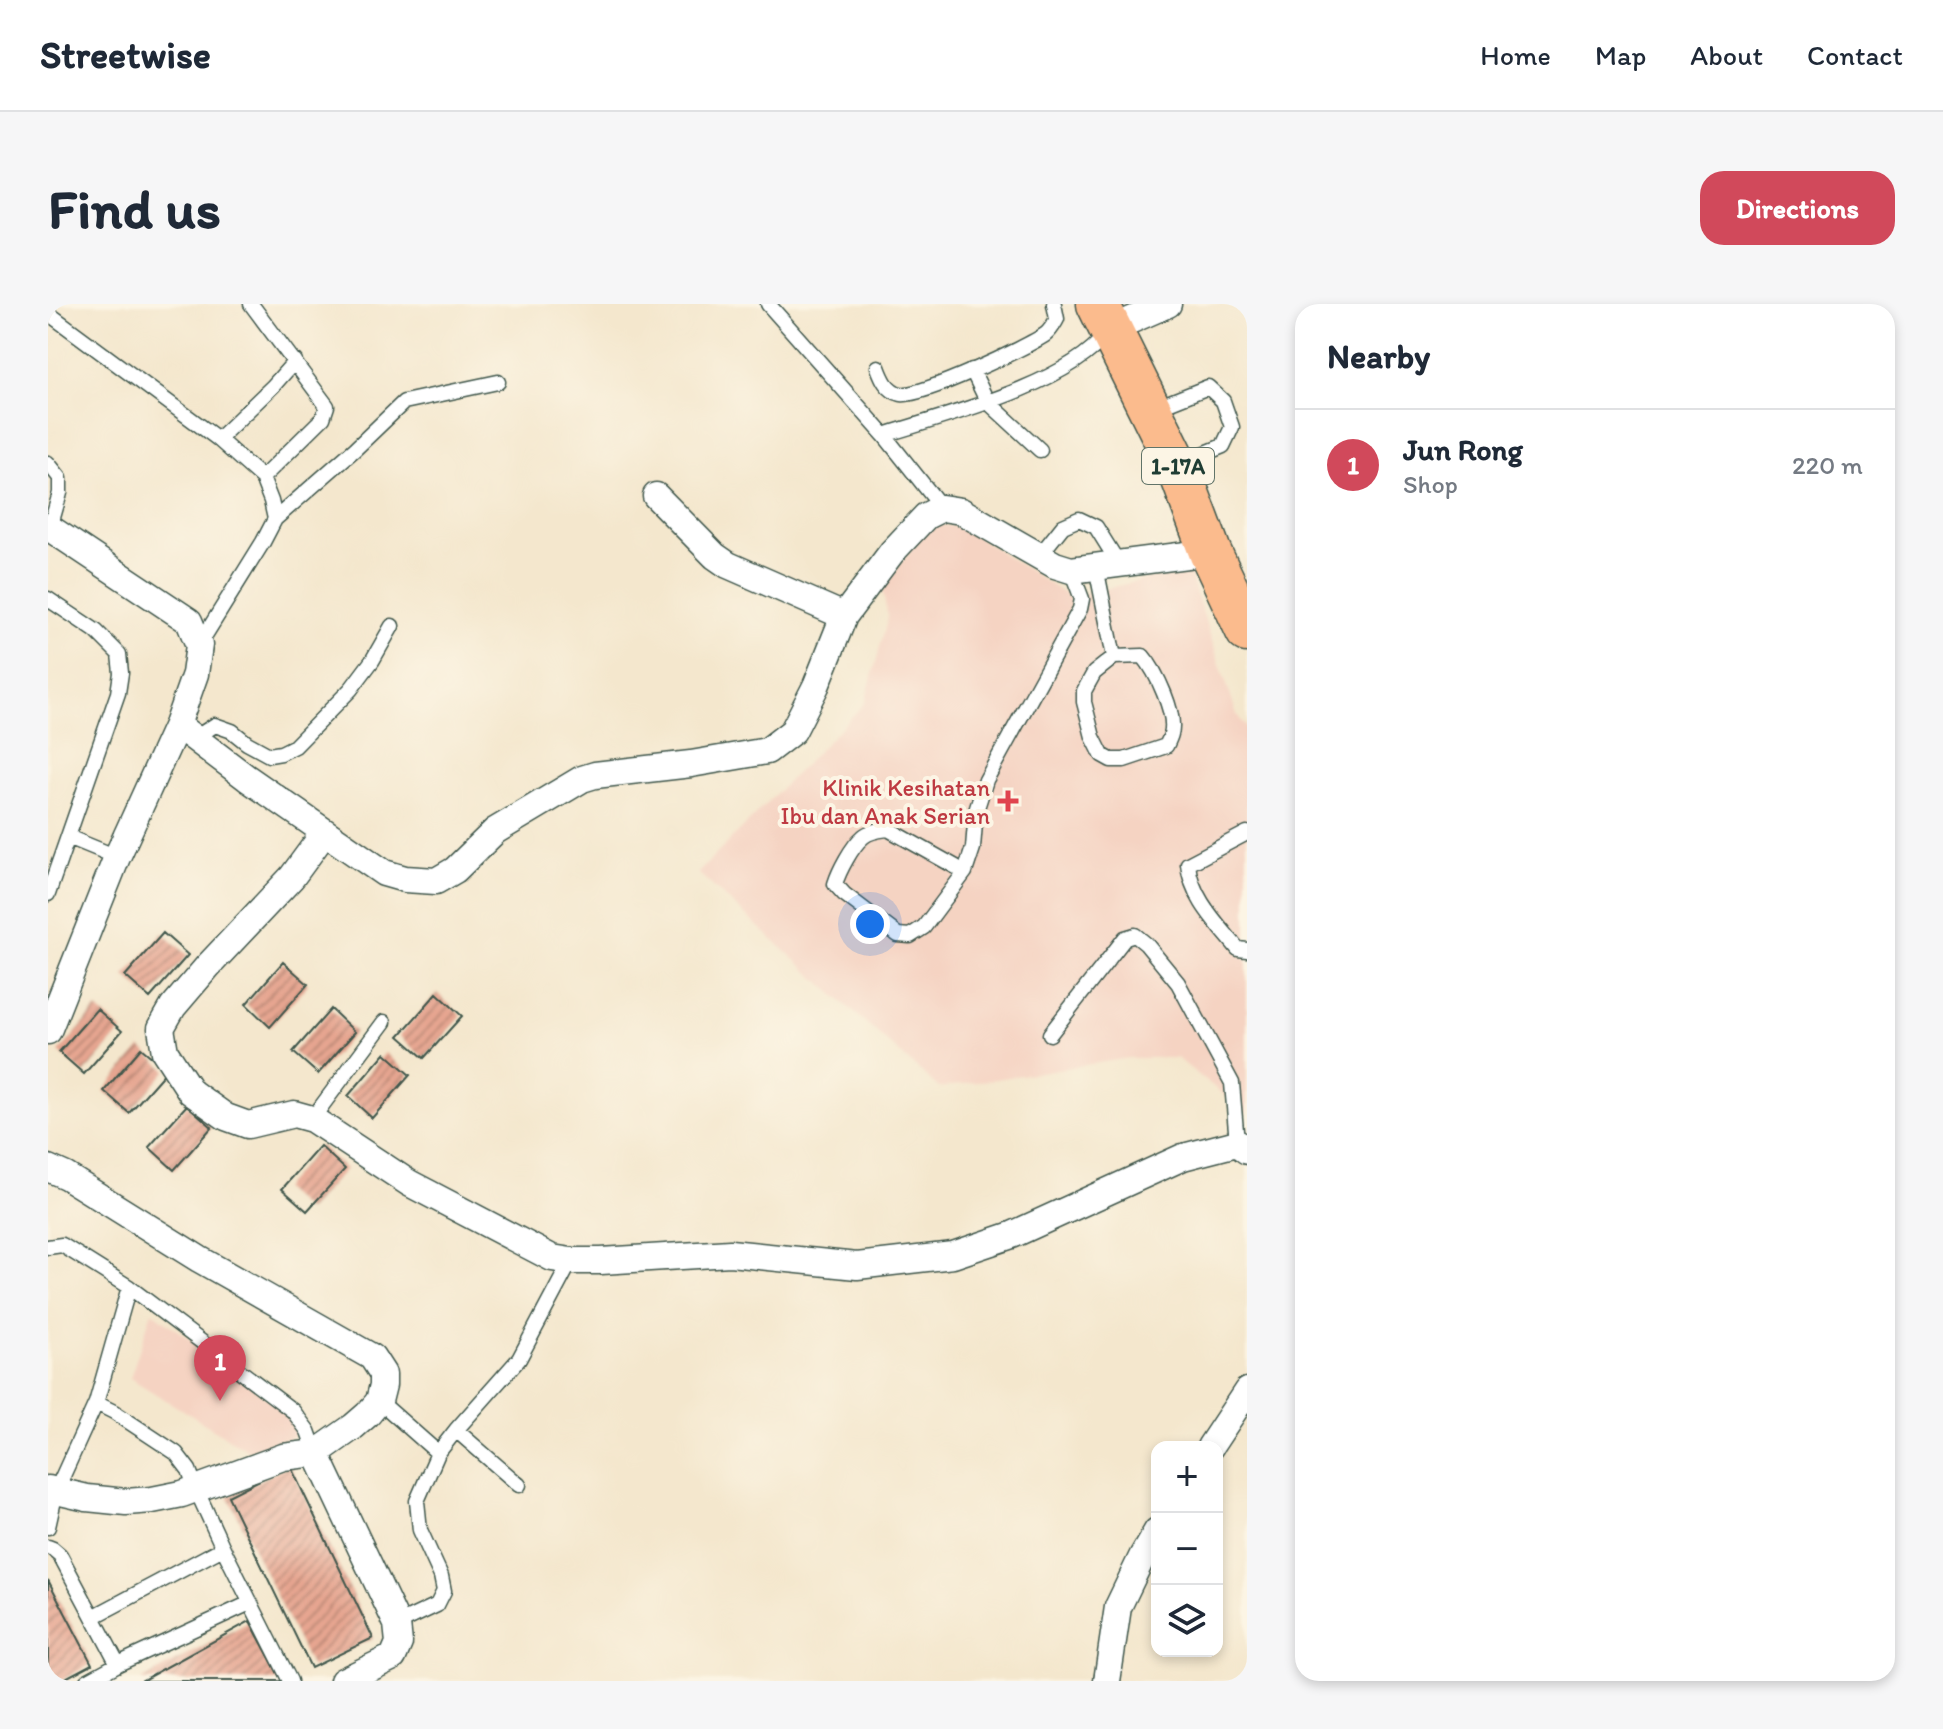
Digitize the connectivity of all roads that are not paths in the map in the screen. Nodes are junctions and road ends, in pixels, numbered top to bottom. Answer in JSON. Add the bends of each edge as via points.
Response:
{"nodes":[{"id":1,"x":251,"y":304,"type":"edge"},
{"id":2,"x":768,"y":304,"type":"edge"},
{"id":3,"x":1054,"y":304,"type":"edge"},
{"id":4,"x":1168,"y":304,"type":"edge"},
{"id":5,"x":48,"y":313,"type":"edge"},
{"id":6,"x":1104,"y":316,"type":"edge"},
{"id":7,"x":295,"y":361,"type":"junction"},
{"id":8,"x":878,"y":367,"type":"dead end"},
{"id":9,"x":972,"y":370,"type":"junction"},
{"id":10,"x":498,"y":382,"type":"dead end"},
{"id":11,"x":987,"y":401,"type":"junction"},
{"id":12,"x":1150,"y":410,"type":"junction"},
{"id":13,"x":884,"y":435,"type":"junction"},
{"id":14,"x":218,"y":439,"type":"junction"},
{"id":15,"x":1040,"y":450,"type":"dead end"},
{"id":16,"x":48,"y":463,"type":"edge"},
{"id":17,"x":1177,"y":464,"type":"junction"},
{"id":18,"x":262,"y":478,"type":"junction"},
{"id":19,"x":656,"y":496,"type":"dead end"},
{"id":20,"x":942,"y":508,"type":"junction"},
{"id":21,"x":275,"y":519,"type":"junction"},
{"id":22,"x":49,"y":528,"type":"edge"},
{"id":23,"x":1210,"y":552,"type":"junction"},
{"id":24,"x":1039,"y":556,"type":"junction"},
{"id":25,"x":1095,"y":567,"type":"junction"},
{"id":26,"x":48,"y":599,"type":"edge"},
{"id":27,"x":844,"y":616,"type":"junction"},
{"id":28,"x":392,"y":626,"type":"dead end"},
{"id":29,"x":1247,"y":631,"type":"edge"},
{"id":30,"x":199,"y":645,"type":"junction"},
{"id":31,"x":1114,"y":657,"type":"junction"},
{"id":32,"x":186,"y":732,"type":"junction"},
{"id":33,"x":325,"y":832,"type":"junction"},
{"id":34,"x":68,"y":837,"type":"junction"},
{"id":35,"x":1245,"y":837,"type":"edge"},
{"id":36,"x":117,"y":857,"type":"junction"},
{"id":37,"x":965,"y":872,"type":"junction"},
{"id":38,"x":48,"y":894,"type":"edge"},
{"id":39,"x":1247,"y":950,"type":"edge"},
{"id":40,"x":384,"y":1022,"type":"dead end"},
{"id":41,"x":48,"y":1031,"type":"edge"},
{"id":42,"x":1050,"y":1034,"type":"dead end"},
{"id":43,"x":312,"y":1119,"type":"junction"},
{"id":44,"x":1242,"y":1147,"type":"edge"},
{"id":45,"x":48,"y":1168,"type":"edge"},
{"id":46,"x":48,"y":1247,"type":"edge"},
{"id":47,"x":571,"y":1261,"type":"junction"},
{"id":48,"x":129,"y":1287,"type":"junction"},
{"id":49,"x":1247,"y":1391,"type":"edge"},
{"id":50,"x":379,"y":1401,"type":"junction"},
{"id":51,"x":96,"y":1403,"type":"junction"},
{"id":52,"x":456,"y":1430,"type":"junction"},
{"id":53,"x":1214,"y":1441,"type":"edge"},
{"id":54,"x":316,"y":1453,"type":"junction"},
{"id":55,"x":438,"y":1453,"type":"junction"},
{"id":56,"x":519,"y":1485,"type":"dead end"},
{"id":57,"x":196,"y":1489,"type":"junction"},
{"id":58,"x":52,"y":1490,"type":"edge"},
{"id":59,"x":48,"y":1527,"type":"edge"},
{"id":60,"x":1151,"y":1541,"type":"edge"},
{"id":61,"x":48,"y":1547,"type":"edge"},
{"id":62,"x":223,"y":1548,"type":"junction"},
{"id":63,"x":250,"y":1603,"type":"junction"},
{"id":64,"x":93,"y":1617,"type":"junction"},
{"id":65,"x":397,"y":1624,"type":"junction"},
{"id":66,"x":118,"y":1664,"type":"junction"},
{"id":67,"x":87,"y":1681,"type":"edge"},
{"id":68,"x":290,"y":1681,"type":"edge"},
{"id":69,"x":343,"y":1681,"type":"edge"},
{"id":70,"x":1107,"y":1681,"type":"edge"}],
"edges":[{"from":1,"to":7,"type":"lane"},
{"from":2,"to":13,"type":"lane"},
{"from":3,"to":9,"type":"lane","via":[[1057,319],[1048,332]]},
{"from":4,"to":6,"type":"street"},
{"from":5,"to":14,"type":"lane"},
{"from":6,"to":11,"type":"lane","via":[[1097,347],[1081,359]]},
{"from":6,"to":12,"type":"main road","number":"1-17A"},
{"from":7,"to":14,"type":"lane"},
{"from":7,"to":18,"type":"lane","via":[[327,406],[323,418]]},
{"from":8,"to":9,"type":"lane","via":[[891,390],[903,395]]},
{"from":9,"to":11,"type":"lane"},
{"from":10,"to":21,"type":"lane","via":[[404,402]]},
{"from":11,"to":13,"type":"lane"},
{"from":11,"to":15,"type":"lane"},
{"from":12,"to":17,"type":"main road","number":"1-17A"},
{"from":12,"to":17,"type":"lane","via":[[1208,387],[1223,401],[1232,427],[1223,446]]},
{"from":13,"to":20,"type":"lane"},
{"from":14,"to":18,"type":"lane"},
{"from":16,"to":22,"type":"lane","via":[[60,478]]},
{"from":17,"to":23,"type":"main road","number":"1-17A"},
{"from":18,"to":21,"type":"lane"},
{"from":19,"to":27,"type":"street","via":[[728,565]]},
{"from":20,"to":24,"type":"street","via":[[961,511]]},
{"from":20,"to":27,"type":"street","via":[[926,516],[892,552]]},
{"from":21,"to":30,"type":"lane"},
{"from":22,"to":30,"type":"street","via":[[189,621]]},
{"from":23,"to":25,"type":"street"},
{"from":23,"to":29,"type":"main road","number":"1-17A"},
{"from":24,"to":25,"type":"street","via":[[1055,565]]},
{"from":24,"to":25,"type":"lane","via":[[1063,526],[1079,519],[1096,527]]},
{"from":25,"to":31,"type":"lane"},
{"from":25,"to":37,"type":"lane","via":[[1080,609],[986,780]]},
{"from":26,"to":34,"type":"lane","via":[[96,631],[119,654],[121,673]]},
{"from":27,"to":33,"type":"street","via":[[793,731],[767,751],[582,779],[495,831],[436,881],[384,873]]},
{"from":28,"to":32,"type":"lane","via":[[351,689],[295,746],[269,755],[215,725]]},
{"from":30,"to":32,"type":"street"},
{"from":31,"to":31,"type":"lane","via":[[1143,656],[1150,663],[1168,699],[1173,731],[1166,746],[1124,760],[1102,755],[1084,702],[1094,673]]},
{"from":32,"to":33,"type":"street"},
{"from":32,"to":36,"type":"street"},
{"from":33,"to":43,"type":"street","via":[[292,877],[173,1007],[161,1028],[165,1052],[191,1092],[226,1117],[248,1125],[294,1114]]},
{"from":34,"to":36,"type":"lane"},
{"from":34,"to":38,"type":"lane"},
{"from":35,"to":39,"type":"lane","via":[[1188,864],[1202,903],[1238,949]]},
{"from":36,"to":41,"type":"street"},
{"from":37,"to":37,"type":"lane","via":[[924,927],[910,936],[898,935],[835,884],[863,837],[888,829]]},
{"from":40,"to":43,"type":"lane"},
{"from":42,"to":44,"type":"lane","via":[[1125,938],[1135,935],[1178,983],[1232,1083]]},
{"from":43,"to":47,"type":"street","via":[[409,1183],[552,1258]]},
{"from":44,"to":47,"type":"street","via":[[1183,1157],[1012,1235],[953,1255],[857,1266],[730,1253]]},
{"from":45,"to":50,"type":"street","via":[[372,1357],[383,1374]]},
{"from":46,"to":48,"type":"lane","via":[[62,1245]]},
{"from":47,"to":52,"type":"lane","via":[[519,1359]]},
{"from":48,"to":51,"type":"lane"},
{"from":48,"to":54,"type":"lane","via":[[293,1411]]},
{"from":49,"to":53,"type":"street"},
{"from":50,"to":54,"type":"street"},
{"from":50,"to":55,"type":"lane"},
{"from":51,"to":57,"type":"lane","via":[[176,1453]]},
{"from":51,"to":58,"type":"lane"},
{"from":52,"to":55,"type":"lane"},
{"from":52,"to":56,"type":"lane"},
{"from":54,"to":57,"type":"street","via":[[283,1457]]},
{"from":54,"to":65,"type":"street"},
{"from":55,"to":65,"type":"lane","via":[[417,1501],[420,1530],[444,1591],[437,1605]]},
{"from":57,"to":58,"type":"street","via":[[126,1502]]},
{"from":57,"to":62,"type":"lane"},
{"from":58,"to":59,"type":"lane"},
{"from":60,"to":70,"type":"street","via":[[1118,1607]]},
{"from":61,"to":64,"type":"lane","via":[[60,1555]]},
{"from":62,"to":63,"type":"lane"},
{"from":62,"to":64,"type":"lane"},
{"from":63,"to":66,"type":"lane"},
{"from":63,"to":68,"type":"lane"},
{"from":64,"to":66,"type":"lane"},
{"from":65,"to":69,"type":"street","via":[[399,1643],[393,1657]]},
{"from":66,"to":67,"type":"lane"}]}
